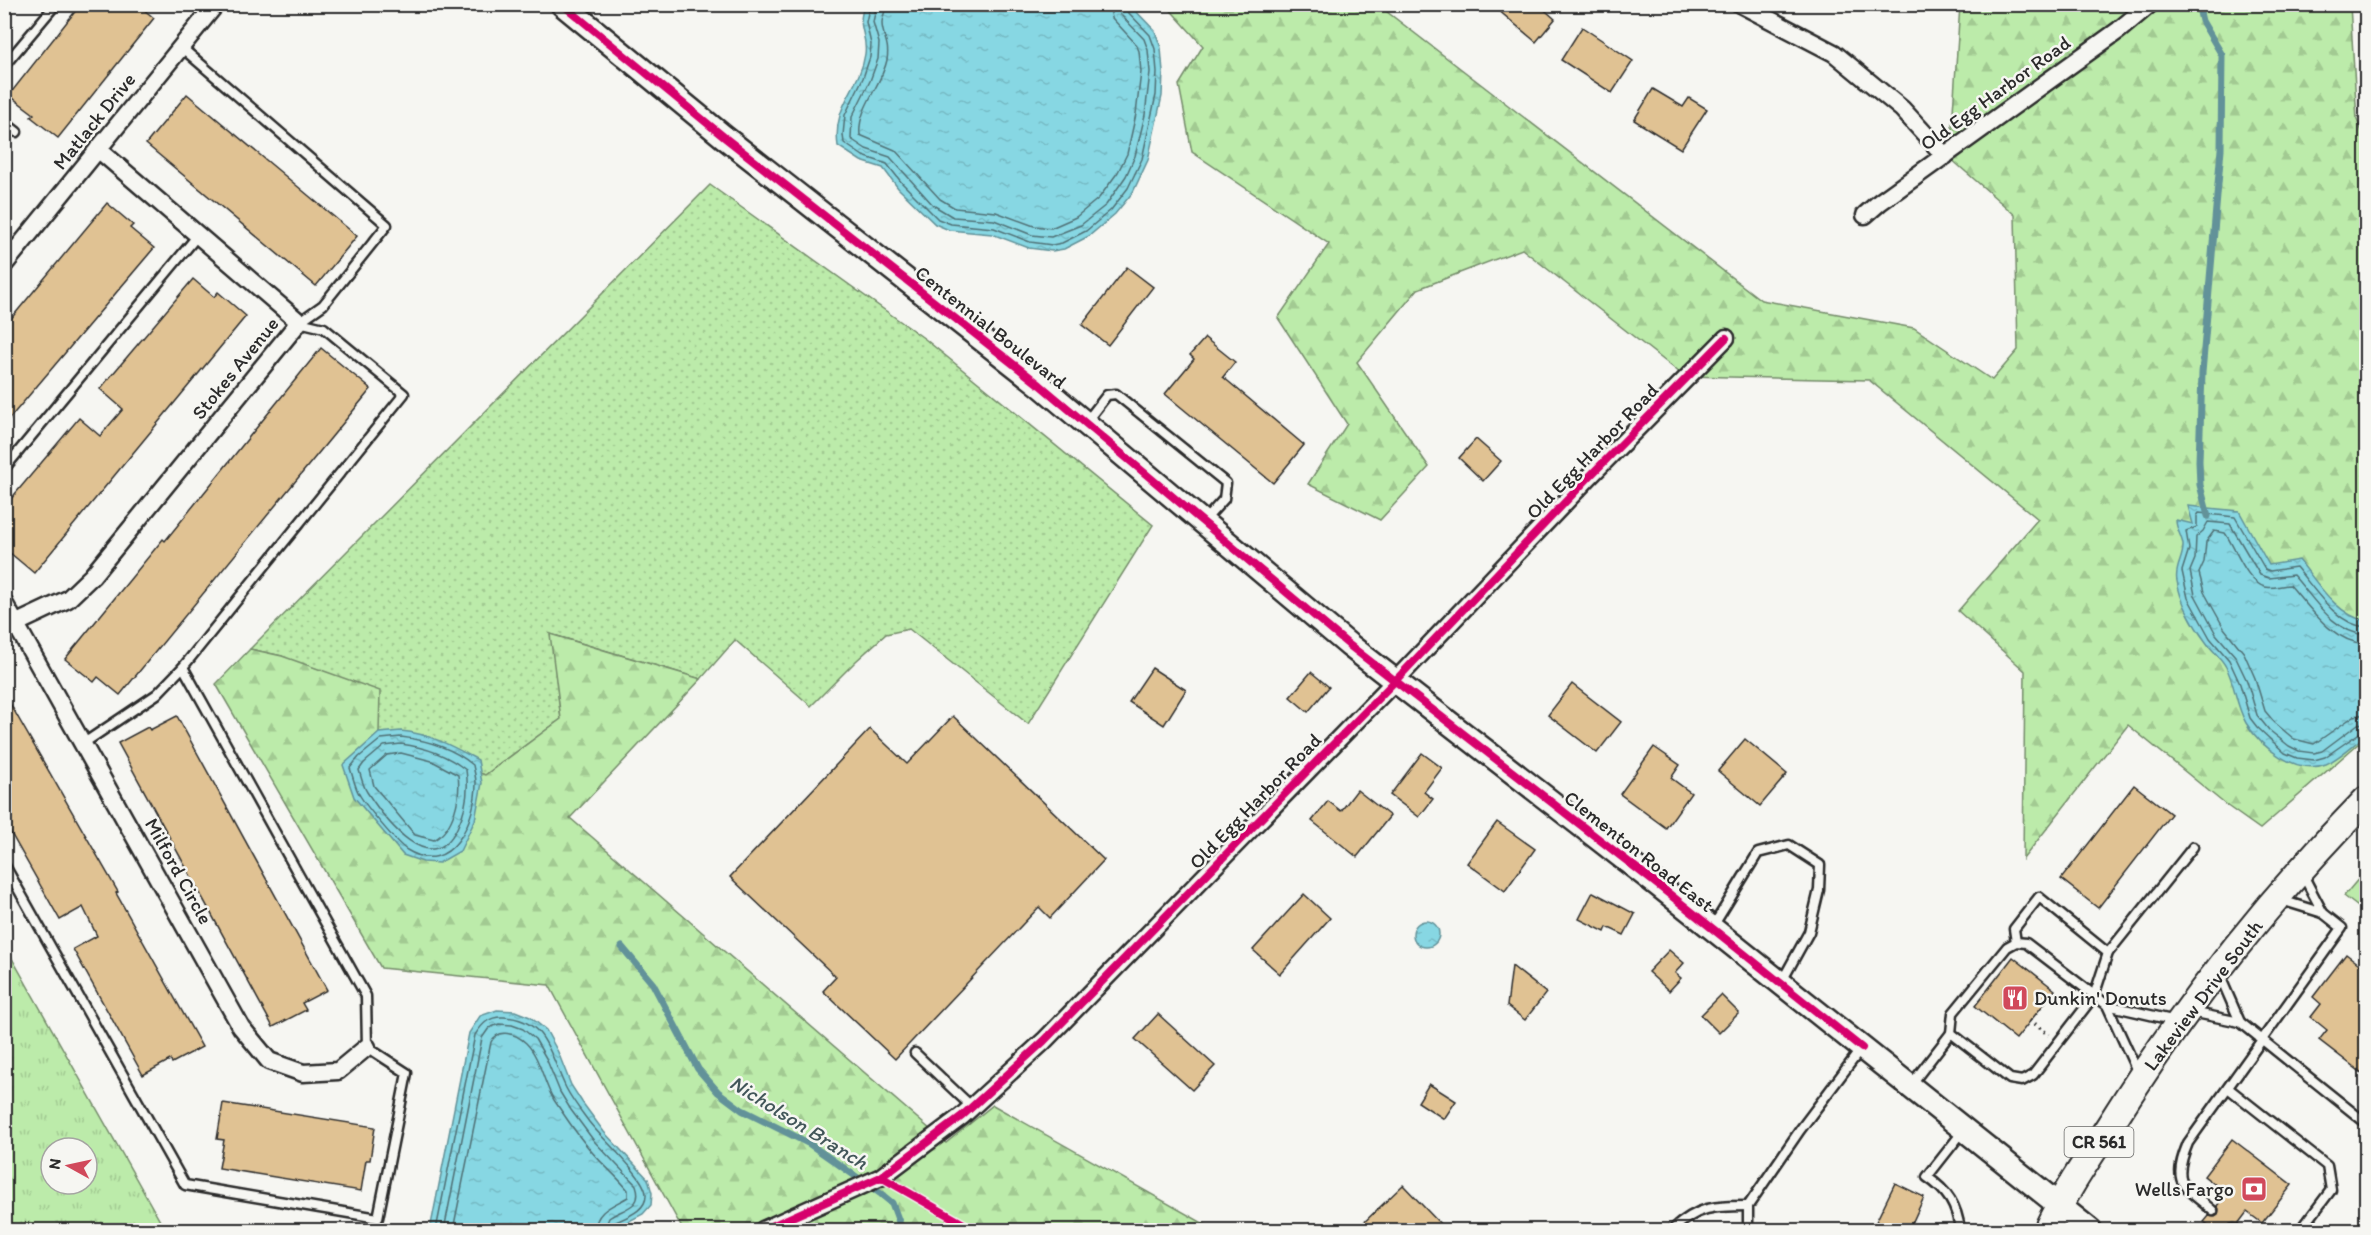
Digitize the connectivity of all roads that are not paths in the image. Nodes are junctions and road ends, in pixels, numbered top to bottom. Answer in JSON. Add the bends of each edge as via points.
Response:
{"nodes":[{"id":1,"x":56,"y":4,"type":"edge"},
{"id":2,"x":561,"y":4,"type":"edge"},
{"id":3,"x":1740,"y":4,"type":"edge"},
{"id":4,"x":2150,"y":4,"type":"edge"},
{"id":5,"x":213,"y":6,"type":"edge"},
{"id":6,"x":182,"y":47,"type":"junction"},
{"id":7,"x":4,"y":66,"type":"edge"},
{"id":8,"x":4,"y":122,"type":"edge"},
{"id":9,"x":17,"y":132,"type":"dead end"},
{"id":10,"x":99,"y":149,"type":"junction"},
{"id":11,"x":1945,"y":156,"type":"junction"},
{"id":12,"x":1865,"y":215,"type":"dead end"},
{"id":13,"x":198,"y":235,"type":"junction"},
{"id":14,"x":4,"y":265,"type":"edge"},
{"id":15,"x":299,"y":322,"type":"junction"},
{"id":16,"x":1726,"y":338,"type":"dead end"},
{"id":17,"x":1085,"y":423,"type":"junction"},
{"id":18,"x":4,"y":468,"type":"edge"},
{"id":19,"x":1203,"y":523,"type":"junction"},
{"id":20,"x":4,"y":603,"type":"edge"},
{"id":21,"x":18,"y":623,"type":"junction"},
{"id":22,"x":183,"y":667,"type":"junction"},
{"id":23,"x":1395,"y":681,"type":"junction"},
{"id":24,"x":84,"y":742,"type":"junction"},
{"id":25,"x":2367,"y":801,"type":"edge"},
{"id":26,"x":2193,"y":847,"type":"dead end"},
{"id":27,"x":4,"y":864,"type":"edge"},
{"id":28,"x":2301,"y":871,"type":"junction"},
{"id":29,"x":2276,"y":899,"type":"junction"},
{"id":30,"x":2323,"y":913,"type":"junction"},
{"id":31,"x":1712,"y":928,"type":"junction"},
{"id":32,"x":2016,"y":942,"type":"junction"},
{"id":33,"x":2108,"y":953,"type":"junction"},
{"id":34,"x":2218,"y":972,"type":"junction"},
{"id":35,"x":1781,"y":984,"type":"junction"},
{"id":36,"x":2094,"y":996,"type":"junction"},
{"id":37,"x":2107,"y":1005,"type":"junction"},
{"id":38,"x":2183,"y":1016,"type":"junction"},
{"id":39,"x":2240,"y":1022,"type":"junction"},
{"id":40,"x":1951,"y":1034,"type":"junction"},
{"id":41,"x":2262,"y":1040,"type":"junction"},
{"id":42,"x":368,"y":1047,"type":"junction"},
{"id":43,"x":1862,"y":1048,"type":"junction"},
{"id":44,"x":915,"y":1053,"type":"dead end"},
{"id":45,"x":2140,"y":1078,"type":"junction"},
{"id":46,"x":1910,"y":1087,"type":"junction"},
{"id":47,"x":2228,"y":1088,"type":"junction"},
{"id":48,"x":972,"y":1107,"type":"junction"},
{"id":49,"x":2367,"y":1123,"type":"edge"},
{"id":50,"x":1964,"y":1130,"type":"junction"},
{"id":51,"x":2059,"y":1205,"type":"junction"},
{"id":52,"x":1748,"y":1206,"type":"junction"},
{"id":53,"x":2213,"y":1211,"type":"dead end"},
{"id":54,"x":763,"y":1230,"type":"edge"},
{"id":55,"x":1672,"y":1230,"type":"edge"},
{"id":56,"x":1748,"y":1230,"type":"edge"},
{"id":57,"x":1960,"y":1230,"type":"edge"},
{"id":58,"x":2047,"y":1230,"type":"edge"},
{"id":59,"x":2090,"y":1230,"type":"edge"},
{"id":60,"x":2301,"y":1230,"type":"edge"}],
"edges":[{"from":1,"to":7,"type":"lane"},
{"from":2,"to":17,"type":"main road","name":"Centennial Boulevard"},
{"from":3,"to":11,"type":"street","via":[[1834,53],[1902,109]]},
{"from":4,"to":11,"type":"street","name":"Old Egg Harbor Road"},
{"from":5,"to":6,"type":"street","name":"Matlack Drive"},
{"from":6,"to":10,"type":"street","name":"Matlack Drive"},
{"from":6,"to":15,"type":"lane","via":[[387,225],[323,305]]},
{"from":8,"to":9,"type":"lane"},
{"from":10,"to":13,"type":"street","name":"Stokes Avenue"},
{"from":10,"to":14,"type":"street","name":"Matlack Drive"},
{"from":11,"to":12,"type":"street","name":"Old Egg Harbor Road"},
{"from":13,"to":15,"type":"street","name":"Stokes Avenue"},
{"from":13,"to":18,"type":"lane"},
{"from":15,"to":21,"type":"street","name":"Stokes Avenue","via":[[92,576],[68,599]]},
{"from":15,"to":22,"type":"lane","via":[[324,328],[404,394]]},
{"from":16,"to":23,"type":"street","name":"Old Egg Harbor Road"},
{"from":17,"to":19,"type":"main road","name":"Centennial Boulevard"},
{"from":17,"to":19,"type":"lane","via":[[1107,395],[1116,394],[1226,483],[1224,499]]},
{"from":19,"to":23,"type":"main road","name":"Centennial Boulevard"},
{"from":20,"to":21,"type":"street","name":"Milford Circle"},
{"from":21,"to":24,"type":"street","name":"Milford Circle"},
{"from":22,"to":24,"type":"lane","via":[[157,694]]},
{"from":22,"to":42,"type":"lane","via":[[366,996]]},
{"from":23,"to":31,"type":"main road","name":"Clementon Road East"},
{"from":23,"to":48,"type":"street","name":"Old Egg Harbor Road","via":[[1044,1041]]},
{"from":24,"to":42,"type":"street","name":"Milford Circle","via":[[241,1027],[270,1061],[303,1073],[338,1071]]},
{"from":25,"to":28,"type":"main road","name":"Lakeview Drive South","number":"CR 561"},
{"from":26,"to":33,"type":"lane"},
{"from":27,"to":42,"type":"lane","via":[[185,1185],[378,1218],[407,1073]]},
{"from":28,"to":29,"type":"main road","name":"Lakeview Drive South","number":"CR 561"},
{"from":28,"to":30,"type":"lane"},
{"from":29,"to":30,"type":"lane"},
{"from":29,"to":34,"type":"main road","name":"Lakeview Drive South","number":"CR 561"},
{"from":30,"to":41,"type":"lane","via":[[2342,928]]},
{"from":31,"to":35,"type":"main road","name":"Clementon Road East"},
{"from":31,"to":35,"type":"lane","via":[[1758,853],[1789,845],[1820,865],[1819,890],[1809,932]]},
{"from":32,"to":33,"type":"lane","via":[[2014,929],[2039,897]]},
{"from":32,"to":36,"type":"lane","via":[[2026,943]]},
{"from":32,"to":40,"type":"lane","via":[[2007,947],[1953,1013]]},
{"from":33,"to":36,"type":"lane"},
{"from":34,"to":38,"type":"main road","name":"Lakeview Drive South","number":"CR 561"},
{"from":34,"to":39,"type":"lane"},
{"from":35,"to":43,"type":"main road","name":"Clementon Road East"},
{"from":36,"to":37,"type":"lane"},
{"from":36,"to":40,"type":"lane","via":[[2033,1075],[2022,1081],[2010,1079]]},
{"from":37,"to":38,"type":"lane"},
{"from":37,"to":45,"type":"lane"},
{"from":38,"to":39,"type":"lane"},
{"from":38,"to":45,"type":"main road","name":"Lakeview Drive South","number":"CR 561"},
{"from":39,"to":41,"type":"lane"},
{"from":40,"to":46,"type":"lane"},
{"from":41,"to":47,"type":"lane"},
{"from":41,"to":49,"type":"lane"},
{"from":43,"to":46,"type":"main road","name":"Clementon Road East"},
{"from":43,"to":52,"type":"lane"},
{"from":44,"to":48,"type":"lane"},
{"from":45,"to":51,"type":"main road","name":"Lakeview Drive South","number":"CR 561"},
{"from":46,"to":50,"type":"main road","name":"Clementon Road East"},
{"from":47,"to":53,"type":"lane","via":[[2188,1143],[2179,1170],[2183,1185]]},
{"from":47,"to":60,"type":"lane","via":[[2327,1166],[2331,1190]]},
{"from":48,"to":54,"type":"street","name":"Old Egg Harbor Road","via":[[881,1177]]},
{"from":50,"to":51,"type":"main road","name":"Clementon Road East"},
{"from":50,"to":57,"type":"lane","via":[[1927,1177],[1951,1199]]},
{"from":51,"to":58,"type":"main road","number":"CR 561"},
{"from":51,"to":59,"type":"main road","name":"Clementon Road East"},
{"from":52,"to":55,"type":"lane","via":[[1712,1206],[1686,1218]]},
{"from":52,"to":56,"type":"lane"}]}
